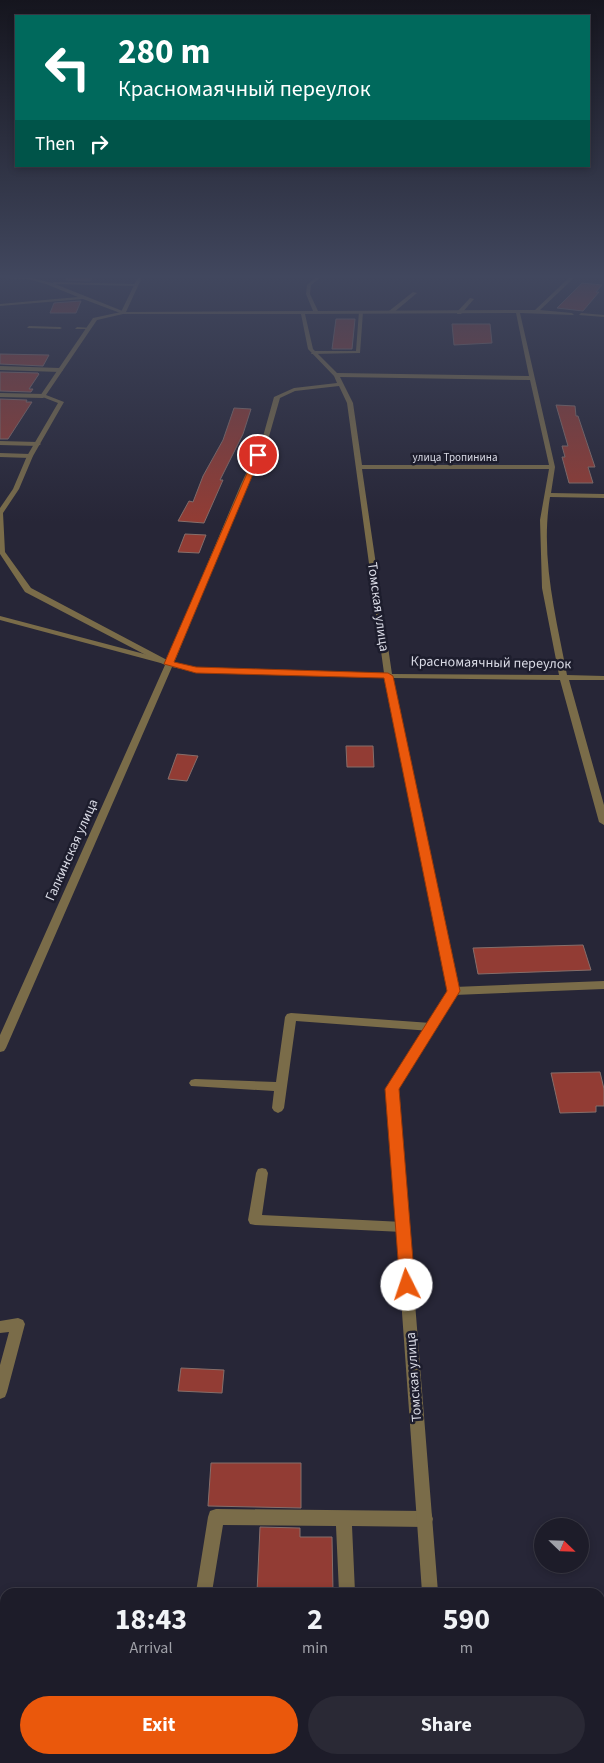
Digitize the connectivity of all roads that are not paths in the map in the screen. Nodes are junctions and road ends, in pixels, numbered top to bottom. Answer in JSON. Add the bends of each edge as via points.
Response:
{"nodes":[{"id":1,"x":69,"y":357,"type":"edge"},
{"id":2,"x":317,"y":357,"type":"edge"},
{"id":3,"x":528,"y":357,"type":"edge"},
{"id":4,"x":0,"y":368,"type":"edge"},
{"id":5,"x":60,"y":370,"type":"junction"},
{"id":6,"x":336,"y":375,"type":"junction"},
{"id":7,"x":532,"y":378,"type":"junction"},
{"id":8,"x":340,"y":384,"type":"junction"},
{"id":9,"x":0,"y":395,"type":"edge"},
{"id":10,"x":43,"y":396,"type":"junction"},
{"id":11,"x":0,"y":443,"type":"edge"},
{"id":12,"x":38,"y":444,"type":"junction"},
{"id":13,"x":0,"y":455,"type":"edge"},
{"id":14,"x":30,"y":456,"type":"junction"},
{"id":15,"x":358,"y":467,"type":"junction"},
{"id":16,"x":552,"y":467,"type":"junction"},
{"id":17,"x":547,"y":494,"type":"junction"},
{"id":18,"x":604,"y":496,"type":"edge"},
{"id":19,"x":0,"y":513,"type":"edge"},
{"id":20,"x":0,"y":618,"type":"edge"},
{"id":21,"x":169,"y":664,"type":"junction"},
{"id":22,"x":388,"y":676,"type":"junction"},
{"id":23,"x":564,"y":678,"type":"junction"},
{"id":24,"x":604,"y":678,"type":"edge"},
{"id":25,"x":604,"y":822,"type":"edge"},
{"id":26,"x":604,"y":985,"type":"edge"},
{"id":27,"x":454,"y":991,"type":"junction"},
{"id":28,"x":431,"y":1027,"type":"junction"},
{"id":29,"x":0,"y":1048,"type":"edge"},
{"id":30,"x":194,"y":1083,"type":"dead end"},
{"id":31,"x":281,"y":1087,"type":"junction"},
{"id":32,"x":278,"y":1108,"type":"dead end"},
{"id":33,"x":262,"y":1172,"type":"dead end"},
{"id":34,"x":403,"y":1227,"type":"junction"},
{"id":35,"x":0,"y":1327,"type":"edge"},
{"id":36,"x":0,"y":1392,"type":"edge"},
{"id":37,"x":344,"y":1518,"type":"junction"},
{"id":38,"x":425,"y":1519,"type":"junction"},
{"id":39,"x":205,"y":1588,"type":"edge"},
{"id":40,"x":347,"y":1588,"type":"edge"},
{"id":41,"x":430,"y":1588,"type":"edge"}],
"edges":[{"from":1,"to":5,"type":"street"},
{"from":2,"to":6,"type":"street"},
{"from":3,"to":7,"type":"street"},
{"from":4,"to":5,"type":"street"},
{"from":5,"to":10,"type":"street"},
{"from":6,"to":7,"type":"street"},
{"from":6,"to":8,"type":"street","name":"Томская улица"},
{"from":7,"to":16,"type":"street"},
{"from":8,"to":15,"type":"street","name":"Томская улица","via":[[350,402]]},
{"from":8,"to":21,"type":"street","name":"Галкинская улица","via":[[294,390],[277,397],[265,440]]},
{"from":9,"to":10,"type":"street"},
{"from":10,"to":12,"type":"street","via":[[61,402]]},
{"from":11,"to":12,"type":"street"},
{"from":12,"to":14,"type":"street"},
{"from":13,"to":14,"type":"street"},
{"from":14,"to":19,"type":"street","via":[[16,489]]},
{"from":15,"to":16,"type":"street","name":"улица Тропинина"},
{"from":15,"to":22,"type":"street","name":"Томская улица"},
{"from":16,"to":17,"type":"street"},
{"from":17,"to":18,"type":"street"},
{"from":17,"to":23,"type":"street","via":[[543,520],[546,588]]},
{"from":19,"to":21,"type":"street","via":[[2,552],[28,590]]},
{"from":20,"to":21,"type":"street"},
{"from":21,"to":22,"type":"street","name":"Красномаячный переулок","via":[[196,670]]},
{"from":21,"to":29,"type":"street","name":"Галкинская улица"},
{"from":22,"to":23,"type":"street","name":"Красномаячный переулок"},
{"from":22,"to":27,"type":"street","name":"Томская улица"},
{"from":23,"to":24,"type":"street","name":"Красномаячный переулок"},
{"from":23,"to":25,"type":"street"},
{"from":26,"to":27,"type":"street"},
{"from":27,"to":28,"type":"street","name":"Томская улица"},
{"from":28,"to":31,"type":"street","via":[[291,1017]]},
{"from":28,"to":34,"type":"street","name":"Томская улица","via":[[392,1089]]},
{"from":30,"to":31,"type":"street"},
{"from":31,"to":32,"type":"street"},
{"from":33,"to":34,"type":"street","via":[[254,1220]]},
{"from":34,"to":38,"type":"street","name":"Томская улица"},
{"from":35,"to":36,"type":"street","via":[[18,1324]]},
{"from":37,"to":38,"type":"street"},
{"from":37,"to":39,"type":"street","via":[[216,1517]]},
{"from":37,"to":40,"type":"street"},
{"from":38,"to":41,"type":"street","name":"Томская улица"}]}
